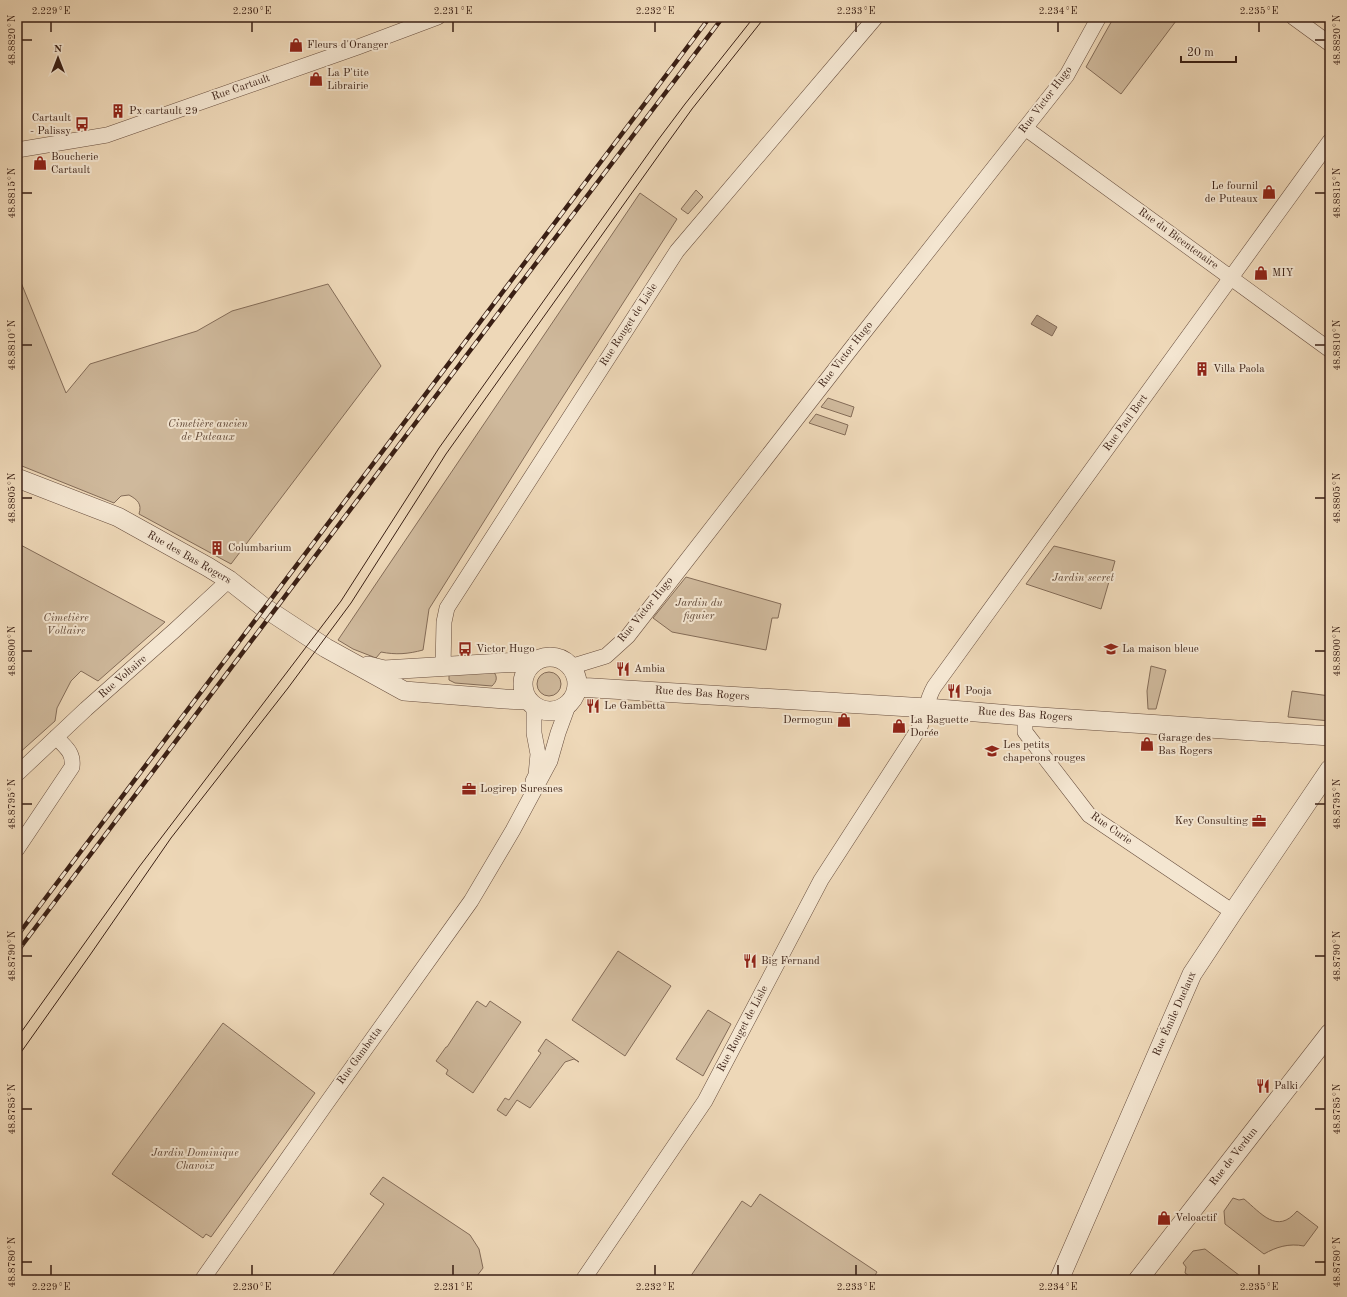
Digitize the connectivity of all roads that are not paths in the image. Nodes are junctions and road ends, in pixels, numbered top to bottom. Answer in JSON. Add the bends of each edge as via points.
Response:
{"nodes":[{"id":1,"x":438,"y":17,"type":"edge"},
{"id":2,"x":876,"y":17,"type":"edge"},
{"id":3,"x":1098,"y":17,"type":"edge"},
{"id":4,"x":1293,"y":17,"type":"edge"},
{"id":5,"x":1330,"y":44,"type":"edge"},
{"id":6,"x":1025,"y":128,"type":"junction"},
{"id":7,"x":1330,"y":141,"type":"edge"},
{"id":8,"x":17,"y":150,"type":"edge"},
{"id":9,"x":1231,"y":278,"type":"junction"},
{"id":10,"x":1330,"y":350,"type":"edge"},
{"id":11,"x":17,"y":478,"type":"edge"},
{"id":12,"x":229,"y":580,"type":"junction"},
{"id":13,"x":536,"y":661,"type":"junction"},
{"id":14,"x":350,"y":662,"type":"junction"},
{"id":15,"x":442,"y":667,"type":"junction"},
{"id":16,"x":570,"y":667,"type":"junction"},
{"id":17,"x":573,"y":695,"type":"junction"},
{"id":18,"x":531,"y":703,"type":"junction"},
{"id":19,"x":927,"y":708,"type":"junction"},
{"id":20,"x":1025,"y":716,"type":"junction"},
{"id":21,"x":1330,"y":736,"type":"edge"},
{"id":22,"x":56,"y":737,"type":"junction"},
{"id":23,"x":1330,"y":769,"type":"edge"},
{"id":24,"x":17,"y":774,"type":"edge"},
{"id":25,"x":513,"y":830,"type":"junction"},
{"id":26,"x":17,"y":850,"type":"edge"},
{"id":27,"x":1233,"y":912,"type":"junction"},
{"id":28,"x":1330,"y":1033,"type":"edge"},
{"id":29,"x":202,"y":1280,"type":"edge"},
{"id":30,"x":583,"y":1280,"type":"edge"},
{"id":31,"x":1059,"y":1280,"type":"edge"},
{"id":32,"x":1138,"y":1280,"type":"edge"}],
"edges":[{"from":1,"to":8,"type":"street","name":"Rue Cartault","via":[[358,48],[107,135]]},
{"from":2,"to":15,"type":"street","name":"Rue Rouget de Lisle","via":[[677,251],[447,608]]},
{"from":3,"to":6,"type":"street","name":"Rue Victor Hugo","via":[[1068,75]]},
{"from":4,"to":5,"type":"street"},
{"from":6,"to":9,"type":"street","name":"Rue du Bicentenaire"},
{"from":6,"to":16,"type":"street","name":"Rue Victor Hugo","via":[[845,355],[628,636],[606,656]]},
{"from":7,"to":9,"type":"street","name":"Rue Paul Bert"},
{"from":9,"to":10,"type":"street","name":"Rue du Bicentenaire"},
{"from":9,"to":19,"type":"street","name":"Rue Paul Bert","via":[[934,687]]},
{"from":11,"to":12,"type":"street","name":"Rue des Bas Rogers","via":[[118,517]]},
{"from":12,"to":14,"type":"street","name":"Rue des Bas Rogers","via":[[268,610]]},
{"from":12,"to":22,"type":"street","name":"Rue Voltaire"},
{"from":13,"to":15,"type":"street","name":"Rue des Bas Rogers"},
{"from":13,"to":16,"type":"street","via":[[550,657],[565,662]]},
{"from":13,"to":18,"type":"street","via":[[524,674],[522,683]]},
{"from":14,"to":15,"type":"street","name":"Rue des Bas Rogers","via":[[384,670]]},
{"from":14,"to":18,"type":"street","name":"Rue des Bas Rogers","via":[[404,691]]},
{"from":16,"to":17,"type":"street","via":[[576,680]]},
{"from":17,"to":18,"type":"street","via":[[556,711],[541,710]]},
{"from":17,"to":19,"type":"street","name":"Rue des Bas Rogers"},
{"from":17,"to":25,"type":"street","name":"Rue Gambetta","via":[[550,761]]},
{"from":18,"to":25,"type":"street","name":"Rue Gambetta","via":[[538,754],[536,774]]},
{"from":19,"to":20,"type":"street","name":"Rue des Bas Rogers"},
{"from":19,"to":30,"type":"street","name":"Rue Rouget de Lisle","via":[[920,727],[821,880],[705,1101]]},
{"from":20,"to":21,"type":"street","name":"Rue des Bas Rogers"},
{"from":20,"to":27,"type":"street","name":"Rue Curie","via":[[1025,732],[1089,815]]},
{"from":22,"to":24,"type":"street","name":"Rue Voltaire"},
{"from":22,"to":26,"type":"street","via":[[73,758],[72,767]]},
{"from":23,"to":27,"type":"street","name":"Rue Émile Duclaux"},
{"from":25,"to":29,"type":"street","name":"Rue Gambetta","via":[[471,901]]},
{"from":27,"to":31,"type":"street","name":"Rue Émile Duclaux","via":[[1192,974]]},
{"from":28,"to":32,"type":"street","name":"Rue de Verdun"}]}
